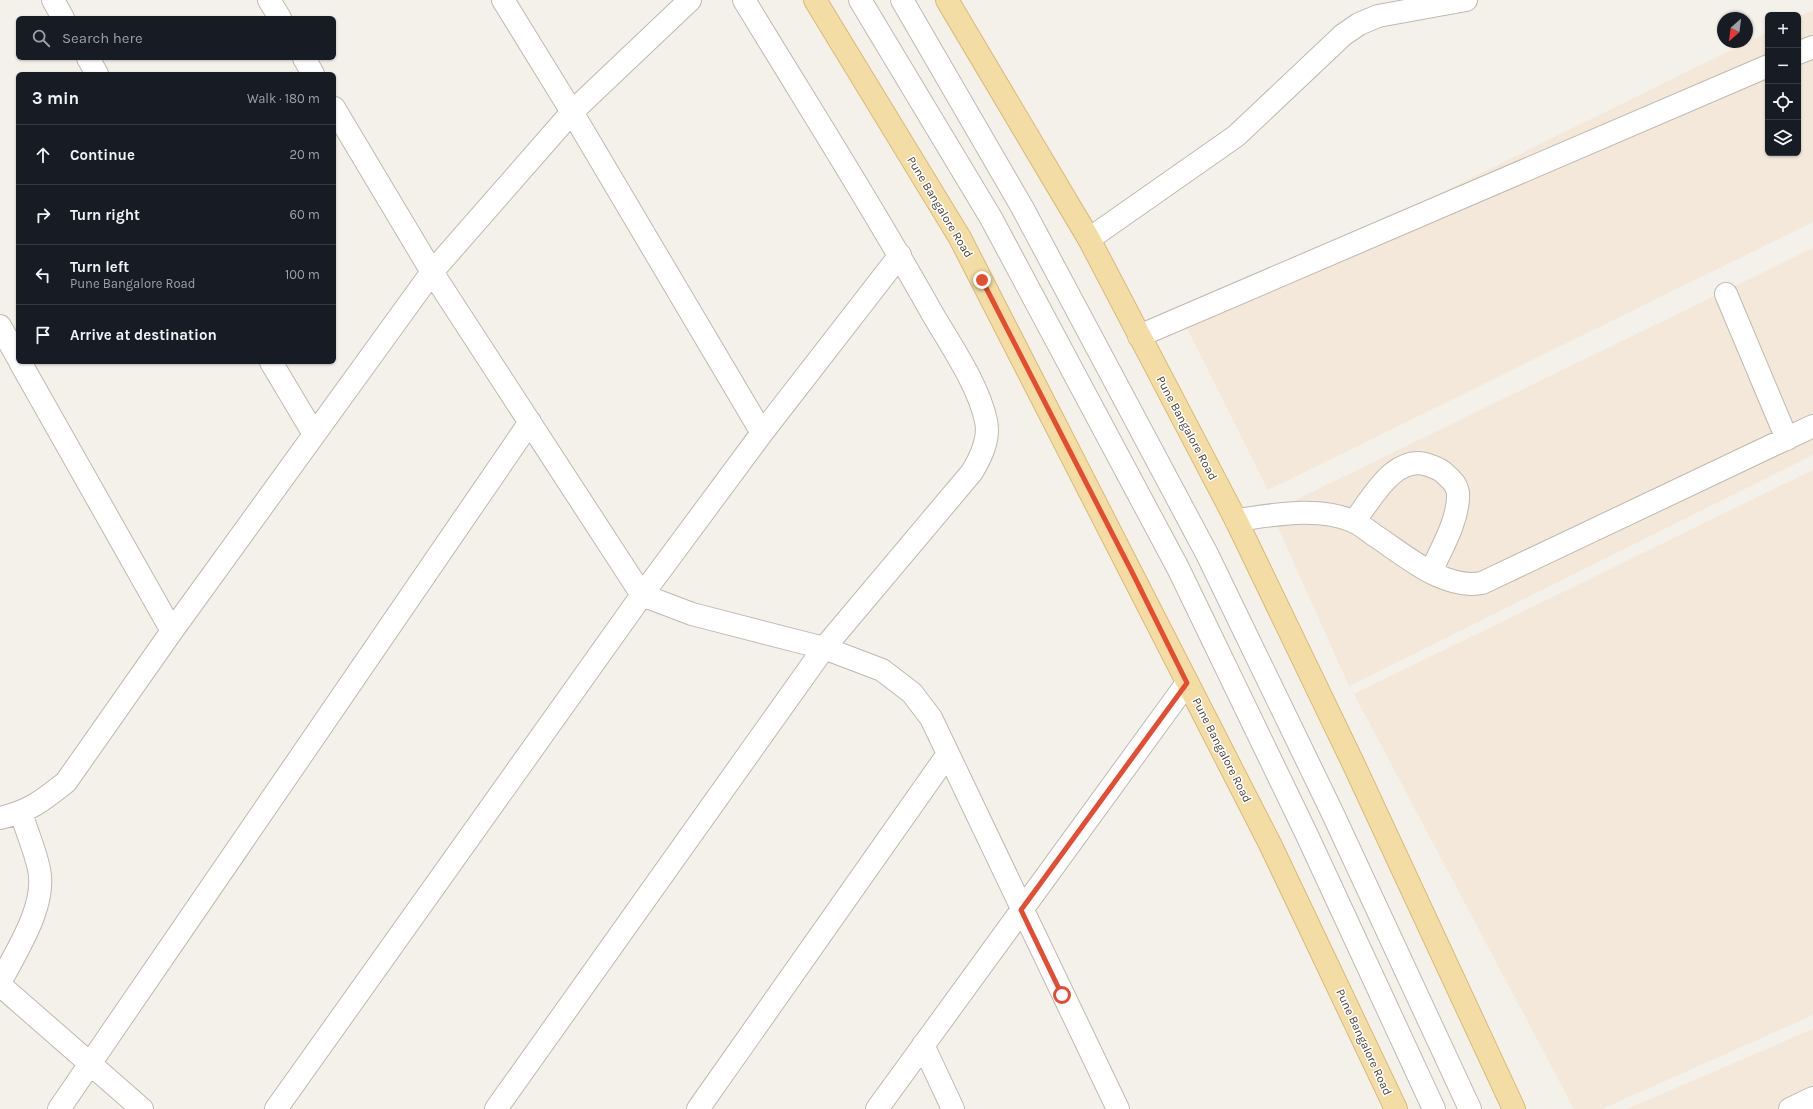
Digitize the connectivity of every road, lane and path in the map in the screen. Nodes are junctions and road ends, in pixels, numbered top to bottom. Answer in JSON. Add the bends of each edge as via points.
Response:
{"nodes":[{"id":1,"x":53,"y":0,"type":"edge"},
{"id":2,"x":269,"y":0,"type":"edge"},
{"id":3,"x":503,"y":0,"type":"edge"},
{"id":4,"x":690,"y":0,"type":"edge"},
{"id":5,"x":744,"y":0,"type":"edge"},
{"id":6,"x":815,"y":0,"type":"edge"},
{"id":7,"x":860,"y":0,"type":"edge"},
{"id":8,"x":902,"y":0,"type":"edge"},
{"id":9,"x":947,"y":0,"type":"edge"},
{"id":10,"x":1466,"y":0,"type":"edge"},
{"id":11,"x":63,"y":16,"type":"edge"},
{"id":12,"x":279,"y":16,"type":"edge"},
{"id":13,"x":1813,"y":47,"type":"edge"},
{"id":14,"x":1801,"y":52,"type":"edge"},
{"id":15,"x":89,"y":60,"type":"edge"},
{"id":16,"x":305,"y":60,"type":"edge"},
{"id":17,"x":1765,"y":67,"type":"edge"},
{"id":18,"x":96,"y":72,"type":"edge"},
{"id":19,"x":312,"y":72,"type":"edge"},
{"id":20,"x":336,"y":111,"type":"edge"},
{"id":21,"x":572,"y":112,"type":"junction"},
{"id":22,"x":1089,"y":239,"type":"junction"},
{"id":23,"x":900,"y":255,"type":"junction"},
{"id":24,"x":432,"y":272,"type":"junction"},
{"id":25,"x":1726,"y":294,"type":"dead end"},
{"id":26,"x":0,"y":326,"type":"edge"},
{"id":27,"x":1139,"y":336,"type":"junction"},
{"id":28,"x":16,"y":354,"type":"edge"},
{"id":29,"x":21,"y":364,"type":"edge"},
{"id":30,"x":272,"y":364,"type":"edge"},
{"id":31,"x":530,"y":422,"type":"junction"},
{"id":32,"x":1813,"y":426,"type":"edge"},
{"id":33,"x":762,"y":433,"type":"junction"},
{"id":34,"x":314,"y":434,"type":"junction"},
{"id":35,"x":1787,"y":439,"type":"junction"},
{"id":36,"x":1236,"y":520,"type":"junction"},
{"id":37,"x":1354,"y":522,"type":"junction"},
{"id":38,"x":1431,"y":572,"type":"junction"},
{"id":39,"x":642,"y":595,"type":"junction"},
{"id":40,"x":172,"y":630,"type":"junction"},
{"id":41,"x":824,"y":648,"type":"junction"},
{"id":42,"x":1187,"y":683,"type":"junction"},
{"id":43,"x":948,"y":754,"type":"junction"},
{"id":44,"x":10,"y":816,"type":"edge"},
{"id":45,"x":1021,"y":910,"type":"junction"},
{"id":46,"x":0,"y":984,"type":"edge"},
{"id":47,"x":923,"y":1045,"type":"junction"},
{"id":48,"x":90,"y":1063,"type":"junction"},
{"id":49,"x":1813,"y":1098,"type":"edge"},
{"id":50,"x":59,"y":1109,"type":"edge"},
{"id":51,"x":142,"y":1109,"type":"edge"},
{"id":52,"x":276,"y":1109,"type":"edge"},
{"id":53,"x":496,"y":1109,"type":"edge"},
{"id":54,"x":698,"y":1109,"type":"edge"},
{"id":55,"x":877,"y":1109,"type":"edge"},
{"id":56,"x":952,"y":1109,"type":"edge"},
{"id":57,"x":1118,"y":1109,"type":"edge"},
{"id":58,"x":1396,"y":1109,"type":"edge"},
{"id":59,"x":1434,"y":1109,"type":"edge"},
{"id":60,"x":1470,"y":1109,"type":"edge"},
{"id":61,"x":1514,"y":1109,"type":"edge"},
{"id":62,"x":1790,"y":1109,"type":"edge"}],
"edges":[{"from":1,"to":11,"type":"street"},
{"from":2,"to":12,"type":"street"},
{"from":3,"to":21,"type":"street"},
{"from":4,"to":21,"type":"street"},
{"from":5,"to":23,"type":"street"},
{"from":6,"to":42,"type":"main road","name":"Pune Bangalore Road","via":[[960,238]]},
{"from":7,"to":59,"type":"street","via":[[991,218],[1178,568],[1303,826]]},
{"from":8,"to":60,"type":"street","via":[[1022,207],[1207,554]]},
{"from":9,"to":22,"type":"main road","name":"Pune Bangalore Road"},
{"from":10,"to":22,"type":"street","via":[[1378,16],[1359,24],[1343,35],[1236,136]]},
{"from":13,"to":14,"type":"street"},
{"from":15,"to":18,"type":"street"},
{"from":16,"to":19,"type":"street"},
{"from":17,"to":27,"type":"street"},
{"from":20,"to":24,"type":"street"},
{"from":21,"to":24,"type":"street"},
{"from":21,"to":33,"type":"street"},
{"from":22,"to":27,"type":"main road","name":"Pune Bangalore Road"},
{"from":23,"to":33,"type":"street"},
{"from":23,"to":41,"type":"street","via":[[975,389],[986,422],[985,444],[972,472]]},
{"from":24,"to":31,"type":"street"},
{"from":24,"to":34,"type":"street"},
{"from":25,"to":35,"type":"street"},
{"from":26,"to":28,"type":"street"},
{"from":27,"to":36,"type":"main road","name":"Pune Bangalore Road"},
{"from":29,"to":40,"type":"street"},
{"from":30,"to":34,"type":"street"},
{"from":31,"to":39,"type":"street"},
{"from":31,"to":48,"type":"street"},
{"from":32,"to":35,"type":"street"},
{"from":33,"to":39,"type":"street"},
{"from":34,"to":40,"type":"street"},
{"from":35,"to":38,"type":"street","via":[[1482,583],[1463,584]]},
{"from":36,"to":37,"type":"street","via":[[1304,512]]},
{"from":36,"to":61,"type":"main road","name":"Pune Bangalore Road"},
{"from":37,"to":38,"type":"street"},
{"from":37,"to":38,"type":"street","via":[[1390,474],[1406,464],[1423,462],[1441,470],[1456,484],[1459,497],[1456,514]]},
{"from":39,"to":41,"type":"street","via":[[692,614]]},
{"from":39,"to":52,"type":"street"},
{"from":40,"to":44,"type":"street","via":[[66,782],[42,801]]},
{"from":41,"to":43,"type":"street","via":[[882,670],[912,694],[931,718]]},
{"from":41,"to":53,"type":"street"},
{"from":42,"to":45,"type":"street"},
{"from":42,"to":58,"type":"main road","name":"Pune Bangalore Road","via":[[1270,844]]},
{"from":43,"to":45,"type":"street"},
{"from":43,"to":54,"type":"street"},
{"from":44,"to":46,"type":"street","via":[[39,870],[39,892],[34,914]]},
{"from":45,"to":47,"type":"street"},
{"from":45,"to":57,"type":"street"},
{"from":46,"to":48,"type":"street"},
{"from":47,"to":55,"type":"street"},
{"from":47,"to":56,"type":"street"},
{"from":48,"to":50,"type":"street"},
{"from":48,"to":51,"type":"street"},
{"from":49,"to":62,"type":"street"}]}
